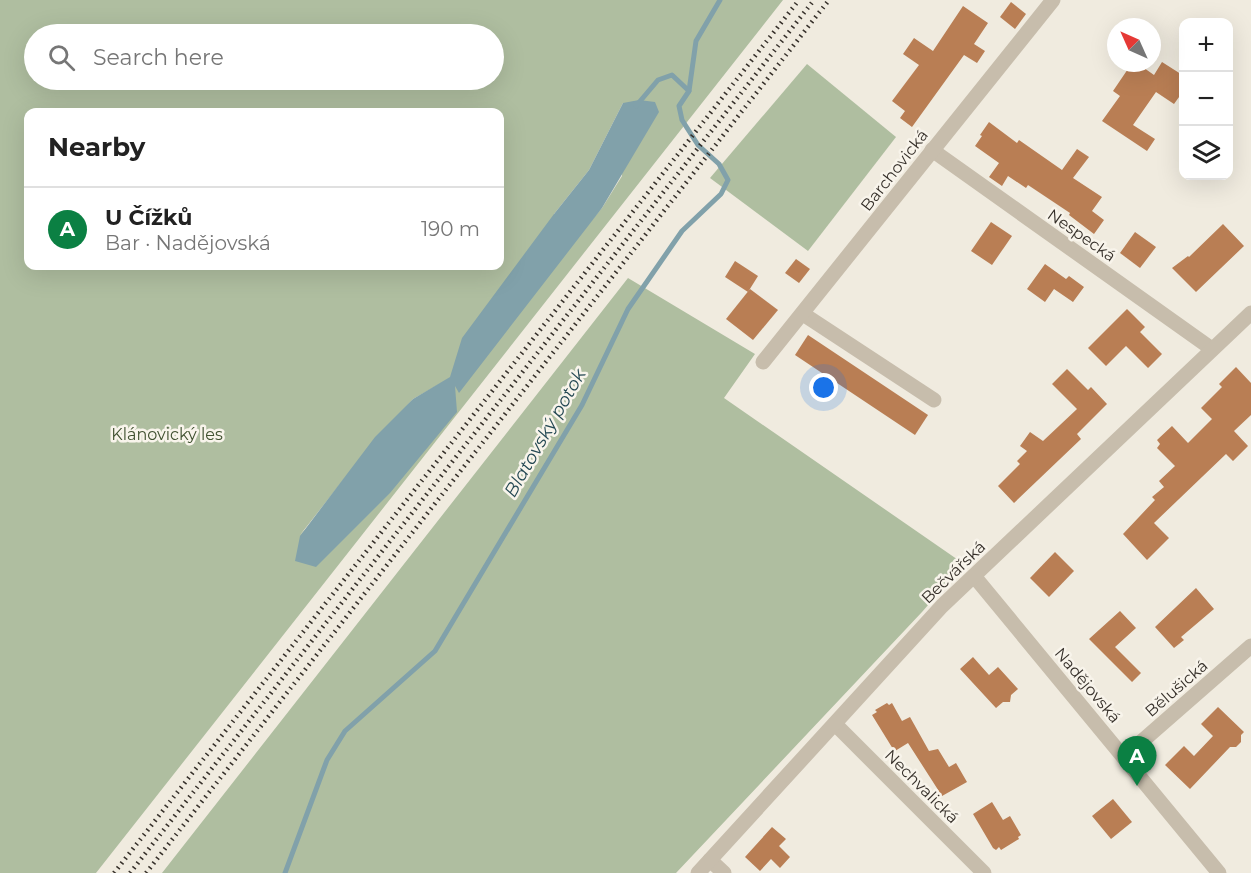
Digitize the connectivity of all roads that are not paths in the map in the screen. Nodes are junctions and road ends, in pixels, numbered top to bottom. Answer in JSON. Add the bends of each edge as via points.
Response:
{"nodes":[{"id":1,"x":1053,"y":0,"type":"edge"},
{"id":2,"x":932,"y":150,"type":"junction"},
{"id":3,"x":1251,"y":313,"type":"edge"},
{"id":4,"x":803,"y":314,"type":"junction"},
{"id":5,"x":1212,"y":349,"type":"junction"},
{"id":6,"x":763,"y":362,"type":"dead end"},
{"id":7,"x":934,"y":400,"type":"dead end"},
{"id":8,"x":974,"y":576,"type":"junction"},
{"id":9,"x":1251,"y":646,"type":"edge"},
{"id":10,"x":835,"y":724,"type":"junction"},
{"id":11,"x":1124,"y":757,"type":"junction"},
{"id":12,"x":710,"y":860,"type":"junction"},
{"id":13,"x":698,"y":873,"type":"edge"},
{"id":14,"x":724,"y":873,"type":"edge"},
{"id":15,"x":984,"y":873,"type":"edge"},
{"id":16,"x":1219,"y":873,"type":"edge"}],
"edges":[{"from":1,"to":2,"type":"street","name":"Barchovická"},
{"from":2,"to":4,"type":"street","name":"Barchovická"},
{"from":2,"to":5,"type":"street","name":"Nespecká"},
{"from":3,"to":5,"type":"street","name":"Bečvářská"},
{"from":4,"to":6,"type":"street","name":"Barchovická"},
{"from":4,"to":7,"type":"street"},
{"from":5,"to":8,"type":"street","name":"Bečvářská"},
{"from":8,"to":10,"type":"street","name":"Bečvářská"},
{"from":8,"to":11,"type":"street","name":"Nadějovská"},
{"from":9,"to":11,"type":"street","name":"Bělušická"},
{"from":10,"to":12,"type":"street","name":"Bečvářská"},
{"from":10,"to":15,"type":"street","name":"Nechvalická"},
{"from":11,"to":16,"type":"street","name":"Nadějovská"},
{"from":12,"to":13,"type":"street","name":"Bečvářská"},
{"from":12,"to":14,"type":"street"}]}
